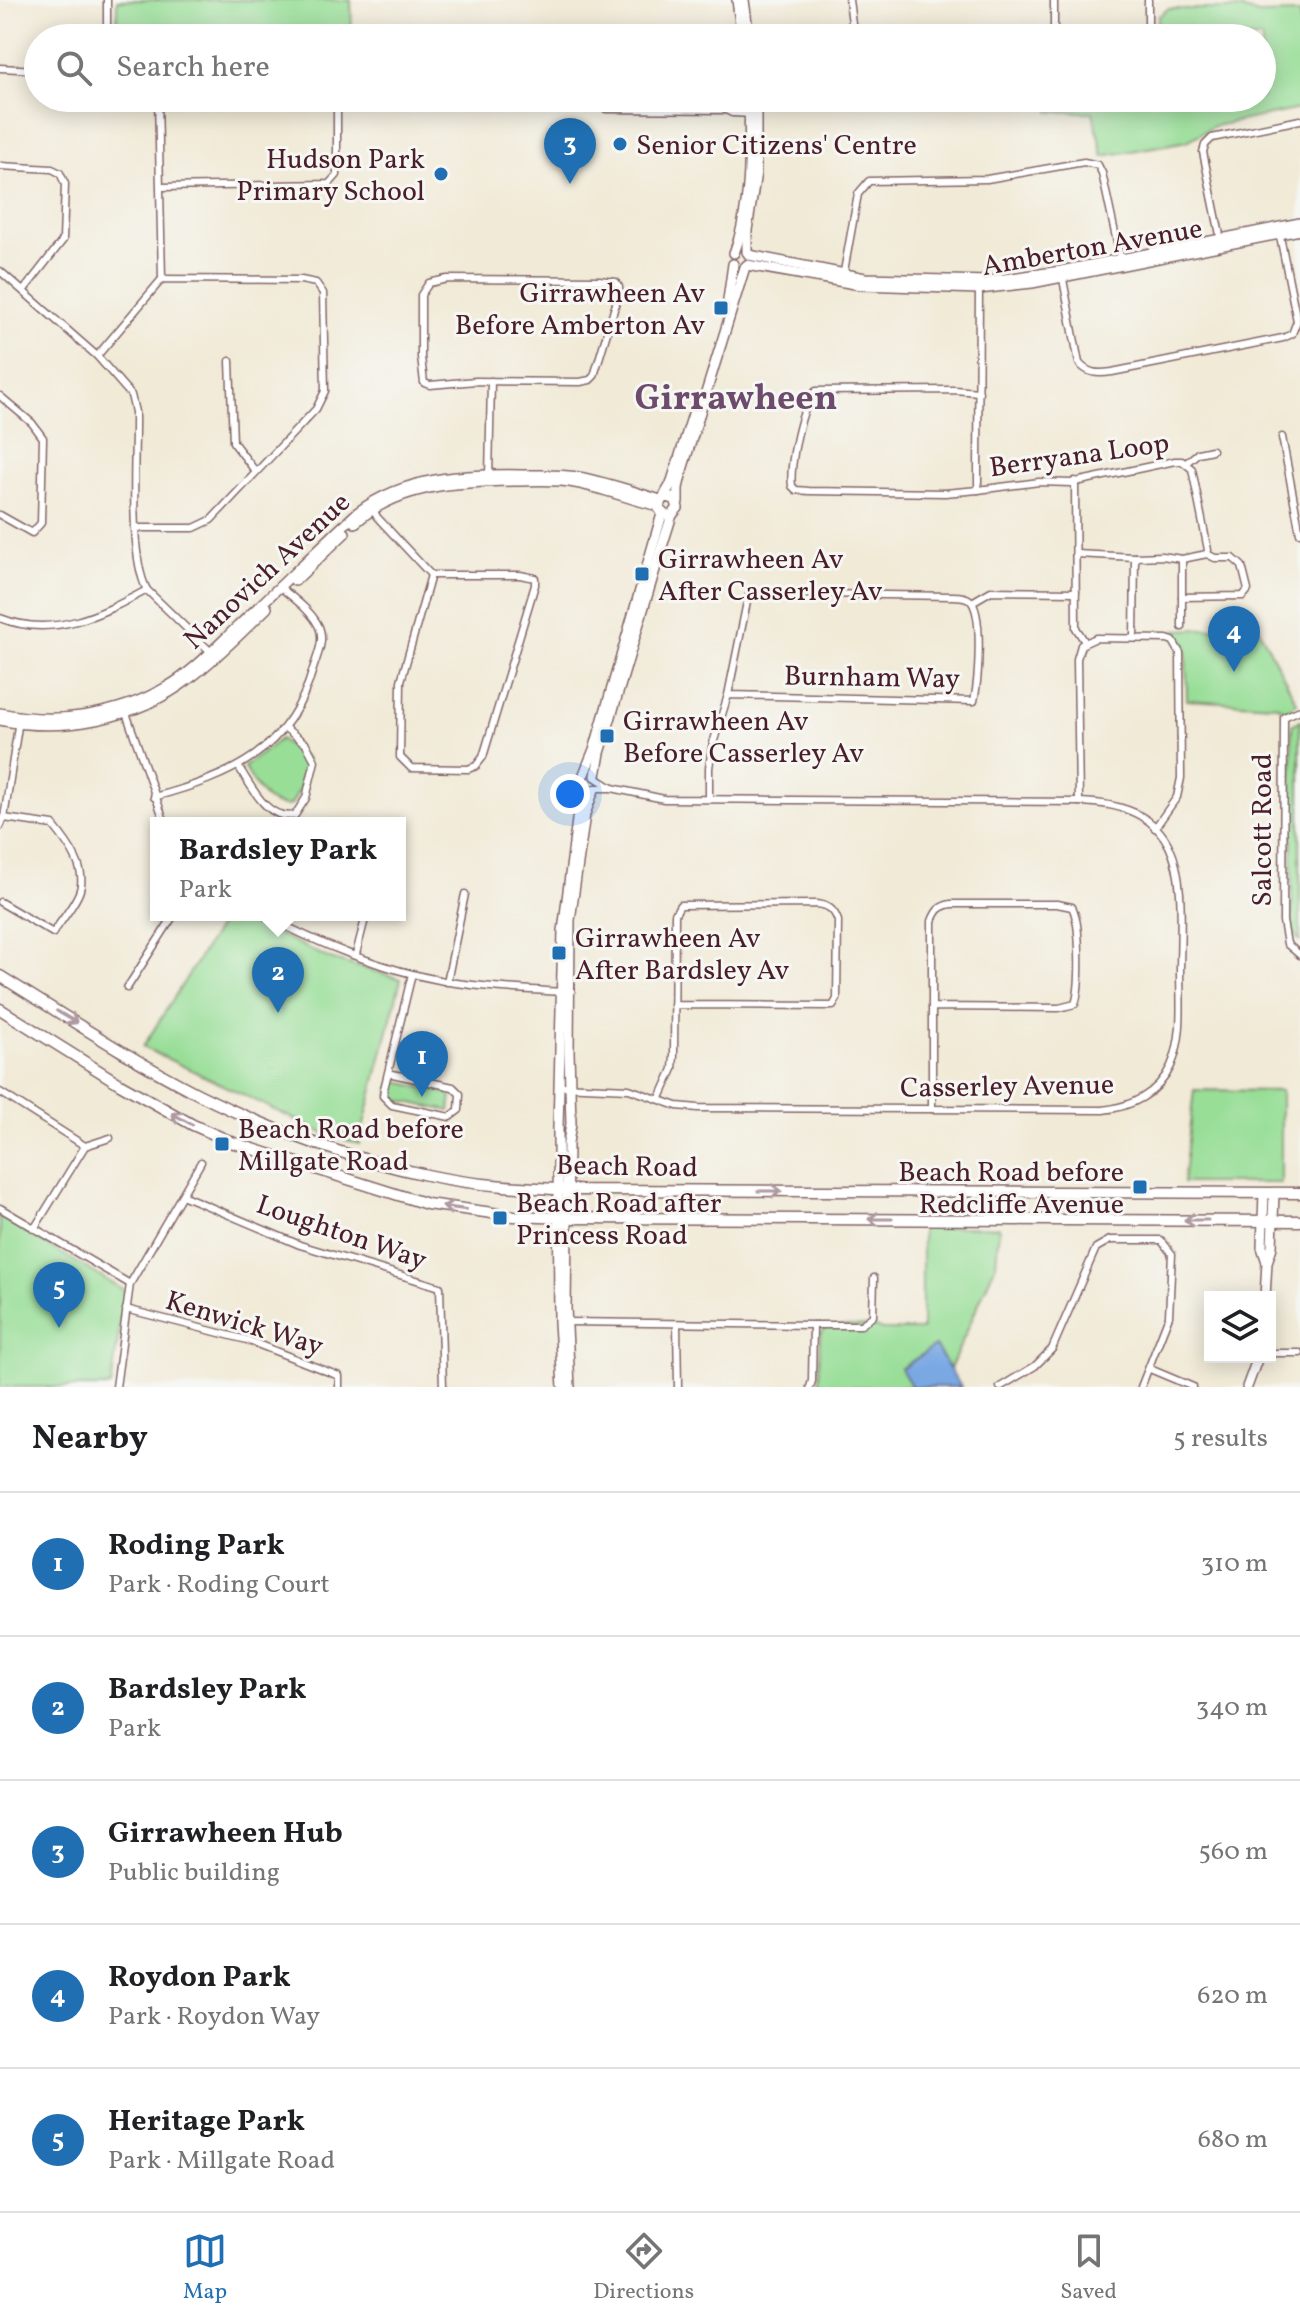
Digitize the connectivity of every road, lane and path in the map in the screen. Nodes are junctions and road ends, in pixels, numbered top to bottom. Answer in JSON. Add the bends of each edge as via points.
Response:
{"nodes":[{"id":1,"x":107,"y":0,"type":"edge"},
{"id":2,"x":737,"y":0,"type":"edge"},
{"id":3,"x":744,"y":0,"type":"edge"},
{"id":4,"x":849,"y":0,"type":"edge"},
{"id":5,"x":1054,"y":0,"type":"edge"},
{"id":6,"x":1148,"y":0,"type":"edge"},
{"id":7,"x":107,"y":24,"type":"edge"},
{"id":8,"x":740,"y":24,"type":"edge"},
{"id":9,"x":747,"y":24,"type":"edge"},
{"id":10,"x":852,"y":24,"type":"edge"},
{"id":11,"x":1054,"y":24,"type":"edge"},
{"id":12,"x":1148,"y":24,"type":"edge"},
{"id":13,"x":0,"y":68,"type":"edge"},
{"id":14,"x":24,"y":69,"type":"edge"},
{"id":15,"x":158,"y":112,"type":"edge"},
{"id":16,"x":337,"y":112,"type":"edge"},
{"id":17,"x":753,"y":112,"type":"edge"},
{"id":18,"x":753,"y":112,"type":"edge"},
{"id":19,"x":1300,"y":120,"type":"edge"},
{"id":20,"x":0,"y":166,"type":"edge"},
{"id":21,"x":69,"y":166,"type":"dead end"},
{"id":22,"x":60,"y":173,"type":"junction"},
{"id":23,"x":161,"y":187,"type":"junction"},
{"id":24,"x":1300,"y":223,"type":"edge"},
{"id":25,"x":1300,"y":230,"type":"edge"},
{"id":26,"x":1280,"y":231,"type":"junction"},
{"id":27,"x":1222,"y":242,"type":"junction"},
{"id":28,"x":733,"y":259,"type":"junction"},
{"id":29,"x":747,"y":260,"type":"junction"},
{"id":30,"x":1121,"y":262,"type":"junction"},
{"id":31,"x":0,"y":271,"type":"edge"},
{"id":32,"x":1062,"y":274,"type":"junction"},
{"id":33,"x":843,"y":278,"type":"junction"},
{"id":34,"x":162,"y":279,"type":"junction"},
{"id":35,"x":979,"y":285,"type":"junction"},
{"id":36,"x":24,"y":290,"type":"junction"},
{"id":37,"x":97,"y":356,"type":"junction"},
{"id":38,"x":230,"y":361,"type":"dead end"},
{"id":39,"x":491,"y":381,"type":"junction"},
{"id":40,"x":979,"y":392,"type":"junction"},
{"id":41,"x":0,"y":396,"type":"edge"},
{"id":42,"x":1282,"y":437,"type":"dead end"},
{"id":43,"x":1212,"y":450,"type":"dead end"},
{"id":44,"x":1186,"y":463,"type":"junction"},
{"id":45,"x":256,"y":472,"type":"junction"},
{"id":46,"x":489,"y":478,"type":"junction"},
{"id":47,"x":1075,"y":481,"type":"junction"},
{"id":48,"x":978,"y":490,"type":"junction"},
{"id":49,"x":1296,"y":492,"type":"edge"},
{"id":50,"x":678,"y":505,"type":"junction"},
{"id":51,"x":372,"y":506,"type":"junction"},
{"id":52,"x":664,"y":507,"type":"junction"},
{"id":53,"x":0,"y":515,"type":"edge"},
{"id":54,"x":136,"y":528,"type":"junction"},
{"id":55,"x":1300,"y":533,"type":"edge"},
{"id":56,"x":1076,"y":554,"type":"junction"},
{"id":57,"x":1207,"y":554,"type":"junction"},
{"id":58,"x":1135,"y":557,"type":"junction"},
{"id":59,"x":1182,"y":559,"type":"junction"},
{"id":60,"x":431,"y":575,"type":"junction"},
{"id":61,"x":282,"y":589,"type":"junction"},
{"id":62,"x":147,"y":590,"type":"junction"},
{"id":63,"x":1076,"y":592,"type":"junction"},
{"id":64,"x":1182,"y":597,"type":"junction"},
{"id":65,"x":972,"y":602,"type":"junction"},
{"id":66,"x":0,"y":618,"type":"edge"},
{"id":67,"x":1182,"y":627,"type":"dead end"},
{"id":68,"x":1134,"y":638,"type":"junction"},
{"id":69,"x":1085,"y":642,"type":"junction"},
{"id":70,"x":213,"y":654,"type":"junction"},
{"id":71,"x":728,"y":695,"type":"junction"},
{"id":72,"x":124,"y":709,"type":"junction"},
{"id":73,"x":1300,"y":710,"type":"edge"},
{"id":74,"x":0,"y":713,"type":"edge"},
{"id":75,"x":0,"y":720,"type":"edge"},
{"id":76,"x":19,"y":720,"type":"junction"},
{"id":77,"x":285,"y":728,"type":"junction"},
{"id":78,"x":238,"y":766,"type":"junction"},
{"id":79,"x":584,"y":774,"type":"junction"},
{"id":80,"x":596,"y":783,"type":"junction"},
{"id":81,"x":581,"y":788,"type":"junction"},
{"id":82,"x":154,"y":797,"type":"junction"},
{"id":83,"x":709,"y":799,"type":"junction"},
{"id":84,"x":1079,"y":802,"type":"junction"},
{"id":85,"x":162,"y":817,"type":"edge"},
{"id":86,"x":4,"y":818,"type":"junction"},
{"id":87,"x":0,"y":827,"type":"edge"},
{"id":88,"x":1155,"y":828,"type":"junction"},
{"id":89,"x":465,"y":894,"type":"dead end"},
{"id":90,"x":0,"y":902,"type":"edge"},
{"id":91,"x":170,"y":921,"type":"edge"},
{"id":92,"x":278,"y":921,"type":"edge"},
{"id":93,"x":364,"y":921,"type":"edge"},
{"id":94,"x":356,"y":954,"type":"junction"},
{"id":95,"x":1300,"y":955,"type":"edge"},
{"id":96,"x":412,"y":974,"type":"junction"},
{"id":97,"x":0,"y":976,"type":"edge"},
{"id":98,"x":447,"y":982,"type":"junction"},
{"id":99,"x":127,"y":988,"type":"dead end"},
{"id":100,"x":566,"y":992,"type":"junction"},
{"id":101,"x":674,"y":1005,"type":"junction"},
{"id":102,"x":933,"y":1007,"type":"junction"},
{"id":103,"x":0,"y":1009,"type":"edge"},
{"id":104,"x":388,"y":1073,"type":"junction"},
{"id":105,"x":565,"y":1087,"type":"junction"},
{"id":106,"x":0,"y":1092,"type":"edge"},
{"id":107,"x":660,"y":1098,"type":"junction"},
{"id":108,"x":932,"y":1109,"type":"junction"},
{"id":109,"x":110,"y":1138,"type":"dead end"},
{"id":110,"x":85,"y":1146,"type":"junction"},
{"id":111,"x":201,"y":1162,"type":"dead end"},
{"id":112,"x":564,"y":1189,"type":"junction"},
{"id":113,"x":1269,"y":1193,"type":"junction"},
{"id":114,"x":1300,"y":1193,"type":"edge"},
{"id":115,"x":182,"y":1195,"type":"junction"},
{"id":116,"x":0,"y":1208,"type":"edge"},
{"id":117,"x":564,"y":1218,"type":"junction"},
{"id":118,"x":1268,"y":1221,"type":"junction"},
{"id":119,"x":1300,"y":1221,"type":"edge"},
{"id":120,"x":34,"y":1229,"type":"junction"},
{"id":121,"x":874,"y":1278,"type":"dead end"},
{"id":122,"x":130,"y":1284,"type":"junction"},
{"id":123,"x":1265,"y":1291,"type":"edge"},
{"id":124,"x":126,"y":1309,"type":"junction"},
{"id":125,"x":562,"y":1322,"type":"junction"},
{"id":126,"x":677,"y":1324,"type":"junction"},
{"id":127,"x":813,"y":1325,"type":"junction"},
{"id":128,"x":1276,"y":1353,"type":"edge"},
{"id":129,"x":1300,"y":1353,"type":"edge"},
{"id":130,"x":1256,"y":1363,"type":"edge"},
{"id":131,"x":1150,"y":1369,"type":"junction"},
{"id":132,"x":116,"y":1387,"type":"edge"},
{"id":133,"x":339,"y":1387,"type":"edge"},
{"id":134,"x":443,"y":1387,"type":"edge"},
{"id":135,"x":563,"y":1387,"type":"edge"},
{"id":136,"x":570,"y":1387,"type":"edge"},
{"id":137,"x":678,"y":1387,"type":"edge"},
{"id":138,"x":810,"y":1387,"type":"edge"},
{"id":139,"x":1000,"y":1387,"type":"edge"},
{"id":140,"x":1141,"y":1387,"type":"edge"},
{"id":141,"x":1193,"y":1387,"type":"edge"},
{"id":142,"x":1247,"y":1387,"type":"edge"}],
"edges":[{"from":1,"to":7,"type":"street"},
{"from":2,"to":8,"type":"main road"},
{"from":3,"to":9,"type":"main road"},
{"from":4,"to":10,"type":"street"},
{"from":5,"to":11,"type":"street"},
{"from":6,"to":12,"type":"street"},
{"from":13,"to":14,"type":"street"},
{"from":15,"to":23,"type":"street"},
{"from":16,"to":23,"type":"street","via":[[337,175],[329,184]]},
{"from":17,"to":28,"type":"main road","via":[[747,186]]},
{"from":18,"to":29,"type":"main road","via":[[756,172]]},
{"from":19,"to":27,"type":"street","via":[[1212,138],[1205,145]]},
{"from":20,"to":22,"type":"street"},
{"from":21,"to":22,"type":"street"},
{"from":22,"to":36,"type":"street","via":[[65,184],[63,240]]},
{"from":23,"to":34,"type":"street"},
{"from":24,"to":26,"type":"main road","name":"Amberton Avenue"},
{"from":25,"to":26,"type":"main road","name":"Amberton Avenue"},
{"from":26,"to":27,"type":"main road","name":"Amberton Avenue"},
{"from":26,"to":32,"type":"street","via":[[1297,314],[1292,334],[1112,372],[1093,373],[1079,363]]},
{"from":27,"to":30,"type":"main road","name":"Amberton Avenue"},
{"from":28,"to":29,"type":"main road","via":[[738,268]]},
{"from":28,"to":29,"type":"main road","via":[[739,250]]},
{"from":28,"to":52,"type":"main road","via":[[728,303]]},
{"from":29,"to":33,"type":"main road","name":"Amberton Avenue"},
{"from":29,"to":50,"type":"main road","via":[[683,467]]},
{"from":30,"to":32,"type":"main road","name":"Amberton Avenue"},
{"from":30,"to":33,"type":"street","via":[[1102,173],[1098,165],[1084,162],[987,179],[869,181],[858,194]]},
{"from":31,"to":36,"type":"street"},
{"from":32,"to":35,"type":"main road","name":"Amberton Avenue"},
{"from":33,"to":35,"type":"main road","name":"Amberton Avenue"},
{"from":34,"to":37,"type":"street"},
{"from":34,"to":45,"type":"street","via":[[301,280],[316,283],[323,293],[325,391],[316,409]]},
{"from":35,"to":40,"type":"street"},
{"from":36,"to":37,"type":"street"},
{"from":37,"to":54,"type":"street","via":[[131,395],[135,412]]},
{"from":38,"to":45,"type":"street","via":[[233,442]]},
{"from":39,"to":39,"type":"street","via":[[590,380],[619,293],[616,282],[459,278],[429,283],[421,295],[424,383]]},
{"from":39,"to":46,"type":"street"},
{"from":40,"to":48,"type":"street"},
{"from":40,"to":48,"type":"street","name":"Berryana Loop","via":[[816,391],[805,409],[791,482],[796,490],[809,491]]},
{"from":41,"to":53,"type":"street","via":[[43,438],[41,523],[32,533]]},
{"from":42,"to":49,"type":"street"},
{"from":43,"to":44,"type":"street","name":"Berryana Loop"},
{"from":44,"to":47,"type":"street","name":"Berryana Loop"},
{"from":44,"to":57,"type":"street","name":"Berryana Loop","via":[[1192,469]]},
{"from":45,"to":54,"type":"street","via":[[211,520],[194,528]]},
{"from":46,"to":51,"type":"main road","name":"Nanovich Avenue","via":[[437,485]]},
{"from":46,"to":52,"type":"main road","name":"Nanovich Avenue","via":[[570,482]]},
{"from":47,"to":48,"type":"street","name":"Berryana Loop"},
{"from":47,"to":56,"type":"street"},
{"from":49,"to":55,"type":"street"},
{"from":50,"to":52,"type":"main road","via":[[677,511]]},
{"from":50,"to":52,"type":"main road","name":"Nanovich Avenue","via":[[673,497]]},
{"from":51,"to":60,"type":"street"},
{"from":51,"to":61,"type":"main road","name":"Nanovich Avenue"},
{"from":52,"to":79,"type":"main road"},
{"from":52,"to":80,"type":"main road"},
{"from":54,"to":62,"type":"street","via":[[138,568]]},
{"from":56,"to":58,"type":"street"},
{"from":56,"to":63,"type":"street"},
{"from":57,"to":59,"type":"street"},
{"from":57,"to":64,"type":"street","via":[[1233,558],[1242,566],[1248,590],[1243,596]]},
{"from":58,"to":59,"type":"street"},
{"from":58,"to":68,"type":"street"},
{"from":59,"to":64,"type":"street"},
{"from":60,"to":60,"type":"street","via":[[401,681],[400,757],[411,768],[468,769],[483,757],[535,578]]},
{"from":61,"to":70,"type":"main road","name":"Nanovich Avenue"},
{"from":61,"to":77,"type":"street","via":[[309,613],[321,633],[305,697]]},
{"from":62,"to":66,"type":"street","via":[[98,616],[48,626],[17,625]]},
{"from":62,"to":70,"type":"street"},
{"from":63,"to":65,"type":"street","via":[[991,591]]},
{"from":63,"to":69,"type":"street","via":[[1076,628]]},
{"from":64,"to":67,"type":"street"},
{"from":65,"to":71,"type":"street","via":[[952,596],[755,593],[748,597]]},
{"from":65,"to":71,"type":"street","name":"Burnham Way","via":[[978,620],[974,701]]},
{"from":68,"to":69,"type":"street"},
{"from":68,"to":88,"type":"street","via":[[1167,639],[1180,653],[1180,789]]},
{"from":69,"to":84,"type":"street","via":[[1077,659]]},
{"from":70,"to":72,"type":"main road","name":"Nanovich Avenue","via":[[170,692]]},
{"from":71,"to":83,"type":"street","via":[[712,747]]},
{"from":72,"to":76,"type":"main road","name":"Nanovich Avenue","via":[[61,725]]},
{"from":72,"to":82,"type":"street"},
{"from":73,"to":95,"type":"street","name":"Salcott Road","via":[[1284,717],[1283,921],[1287,944]]},
{"from":74,"to":76,"type":"main road","name":"Nanovich Avenue"},
{"from":75,"to":76,"type":"main road","name":"Nanovich Avenue"},
{"from":76,"to":86,"type":"street"},
{"from":77,"to":78,"type":"street"},
{"from":77,"to":78,"type":"street","via":[[306,744],[315,761],[306,798],[295,815],[269,809]]},
{"from":78,"to":82,"type":"street"},
{"from":79,"to":80,"type":"main road","via":[[590,773]]},
{"from":79,"to":81,"type":"main road"},
{"from":80,"to":81,"type":"main road","via":[[586,791]]},
{"from":80,"to":83,"type":"street","name":"Casserley Avenue","via":[[651,798]]},
{"from":80,"to":100,"type":"main road","via":[[585,814],[572,902]]},
{"from":81,"to":100,"type":"main road","via":[[564,908]]},
{"from":82,"to":85,"type":"street"},
{"from":83,"to":84,"type":"street","name":"Casserley Avenue"},
{"from":84,"to":88,"type":"street","name":"Casserley Avenue","via":[[1125,808]]},
{"from":86,"to":87,"type":"street"},
{"from":86,"to":90,"type":"street","via":[[53,825],[69,844],[81,876],[80,892],[53,933]]},
{"from":88,"to":108,"type":"street","name":"Casserley Avenue","via":[[1175,858],[1181,908],[1179,1033],[1171,1067],[1156,1087],[1133,1103],[1103,1110]]},
{"from":89,"to":98,"type":"street"},
{"from":91,"to":99,"type":"street"},
{"from":92,"to":94,"type":"street"},
{"from":93,"to":94,"type":"street"},
{"from":94,"to":96,"type":"street"},
{"from":96,"to":98,"type":"street"},
{"from":96,"to":104,"type":"street"},
{"from":97,"to":112,"type":"main road","name":"Beach Road","one_way":true,"via":[[157,1071],[240,1114],[427,1175]]},
{"from":98,"to":100,"type":"street"},
{"from":100,"to":105,"type":"main road"},
{"from":101,"to":101,"type":"street","via":[[833,1006],[836,915],[816,904],[680,905],[675,914]]},
{"from":101,"to":107,"type":"street","via":[[673,1069]]},
{"from":102,"to":102,"type":"street","via":[[1075,1004],[1077,926],[1072,907],[939,908],[932,921]]},
{"from":102,"to":108,"type":"street"},
{"from":117,"to":103,"type":"main road","name":"Beach Road","one_way":true,"via":[[427,1204],[234,1143],[120,1084]]},
{"from":104,"to":104,"type":"street","via":[[453,1087],[460,1094],[459,1110],[450,1117],[392,1105],[383,1096]]},
{"from":105,"to":107,"type":"street","name":"Casserley Avenue","via":[[629,1089]]},
{"from":105,"to":112,"type":"main road","via":[[571,1124]]},
{"from":106,"to":110,"type":"street"},
{"from":107,"to":108,"type":"street","name":"Casserley Avenue","via":[[698,1108]]},
{"from":109,"to":110,"type":"street"},
{"from":110,"to":120,"type":"street"},
{"from":111,"to":115,"type":"street"},
{"from":112,"to":113,"type":"main road","name":"Beach Road","one_way":true},
{"from":112,"to":117,"type":"main road"},
{"from":113,"to":114,"type":"main road","name":"Beach Road"},
{"from":113,"to":118,"type":"main road"},
{"from":115,"to":122,"type":"street"},
{"from":115,"to":134,"type":"street","name":"Loughton Way","via":[[300,1245],[440,1287]]},
{"from":116,"to":120,"type":"street"},
{"from":118,"to":117,"type":"main road","name":"Beach Road","one_way":true},
{"from":117,"to":125,"type":"main road"},
{"from":118,"to":119,"type":"main road","name":"Beach Road"},
{"from":118,"to":123,"type":"main road","via":[[1272,1247]]},
{"from":120,"to":122,"type":"street"},
{"from":121,"to":127,"type":"street","via":[[873,1316],[861,1325]]},
{"from":122,"to":124,"type":"street"},
{"from":124,"to":132,"type":"street"},
{"from":124,"to":133,"type":"street","name":"Kenwick Way","via":[[247,1340],[339,1376]]},
{"from":125,"to":126,"type":"street"},
{"from":125,"to":135,"type":"main road"},
{"from":125,"to":136,"type":"main road"},
{"from":126,"to":127,"type":"street"},
{"from":126,"to":137,"type":"street"},
{"from":127,"to":138,"type":"street"},
{"from":128,"to":129,"type":"street"},
{"from":130,"to":142,"type":"main road"},
{"from":131,"to":139,"type":"street","via":[[1169,1316],[1172,1254],[1161,1240],[1110,1240],[1096,1248],[1052,1349]]},
{"from":131,"to":140,"type":"street"},
{"from":131,"to":141,"type":"street"}]}
